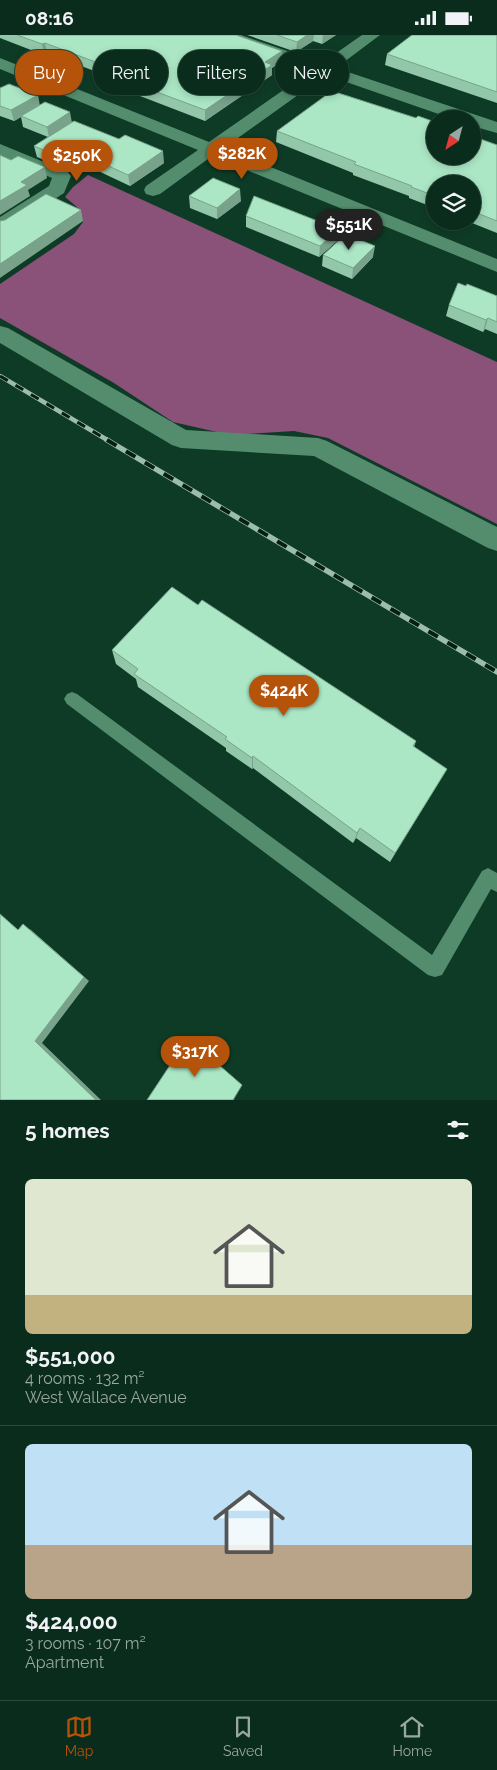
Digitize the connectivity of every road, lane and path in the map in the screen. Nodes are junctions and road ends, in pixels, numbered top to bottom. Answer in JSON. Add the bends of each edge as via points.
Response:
{"nodes":[{"id":1,"x":226,"y":35,"type":"edge"},
{"id":2,"x":372,"y":35,"type":"edge"},
{"id":3,"x":349,"y":51,"type":"edge"},
{"id":4,"x":275,"y":52,"type":"edge"},
{"id":5,"x":0,"y":63,"type":"edge"},
{"id":6,"x":349,"y":78,"type":"edge"},
{"id":7,"x":287,"y":95,"type":"edge"},
{"id":8,"x":445,"y":110,"type":"edge"},
{"id":9,"x":481,"y":122,"type":"edge"},
{"id":10,"x":497,"y":128,"type":"edge"},
{"id":11,"x":0,"y":149,"type":"edge"},
{"id":12,"x":211,"y":149,"type":"junction"},
{"id":13,"x":153,"y":190,"type":"dead end"},
{"id":14,"x":0,"y":226,"type":"edge"},
{"id":15,"x":497,"y":266,"type":"edge"},
{"id":16,"x":0,"y":333,"type":"edge"},
{"id":17,"x":497,"y":540,"type":"edge"},
{"id":18,"x":72,"y":699,"type":"dead end"},
{"id":19,"x":497,"y":883,"type":"edge"}],
"edges":[{"from":1,"to":4,"type":"street"},
{"from":2,"to":3,"type":"street"},
{"from":5,"to":12,"type":"street"},
{"from":6,"to":8,"type":"street"},
{"from":7,"to":12,"type":"street"},
{"from":9,"to":10,"type":"street"},
{"from":11,"to":14,"type":"street","via":[[62,176],[57,189]]},
{"from":12,"to":13,"type":"street"},
{"from":12,"to":15,"type":"street"},
{"from":16,"to":17,"type":"street","via":[[181,439],[318,447]]},
{"from":18,"to":19,"type":"lane","via":[[435,968],[488,877]]}]}
